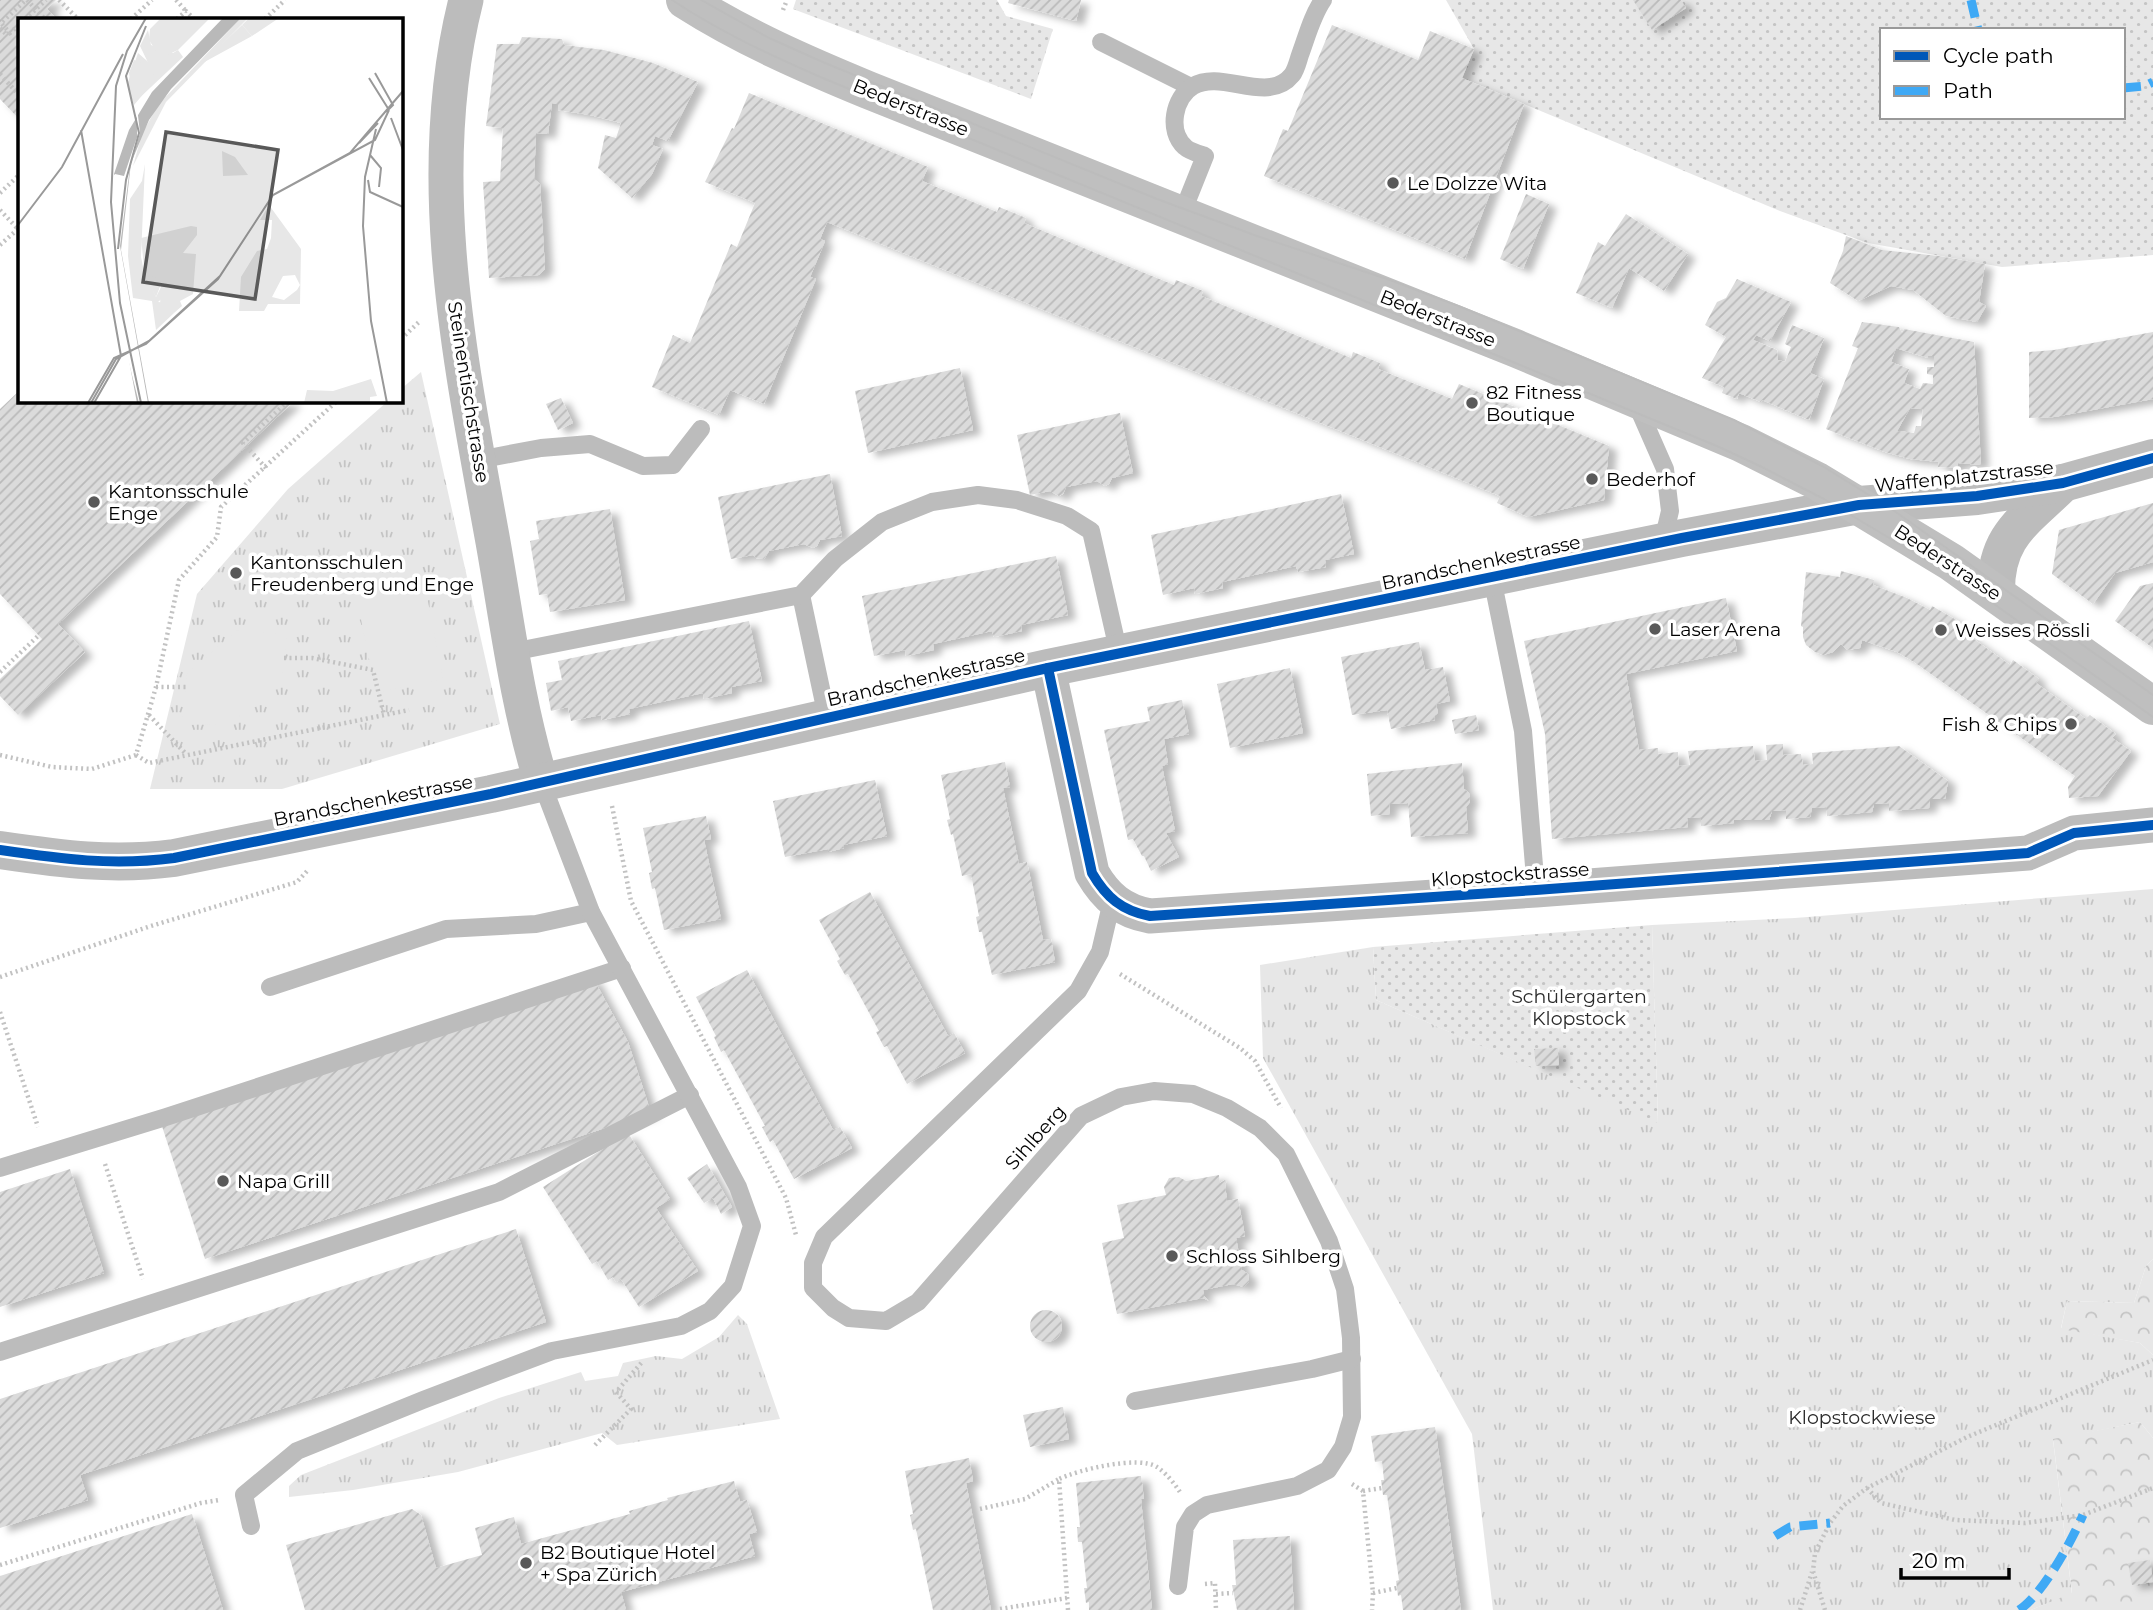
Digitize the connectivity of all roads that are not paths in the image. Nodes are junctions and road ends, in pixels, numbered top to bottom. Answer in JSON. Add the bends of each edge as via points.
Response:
{"nodes":[{"id":1,"x":466,"y":0,"type":"edge"},
{"id":2,"x":685,"y":0,"type":"edge"},
{"id":3,"x":1323,"y":0,"type":"edge"},
{"id":4,"x":1101,"y":42,"type":"dead end"},
{"id":5,"x":1191,"y":87,"type":"junction"},
{"id":6,"x":1181,"y":216,"type":"junction"},
{"id":7,"x":1633,"y":397,"type":"junction"},
{"id":8,"x":701,"y":429,"type":"dead end"},
{"id":9,"x":2153,"y":458,"type":"edge"},
{"id":10,"x":478,"y":460,"type":"junction"},
{"id":11,"x":2063,"y":483,"type":"junction"},
{"id":12,"x":1859,"y":505,"type":"junction"},
{"id":13,"x":1663,"y":541,"type":"junction"},
{"id":14,"x":1492,"y":578,"type":"junction"},
{"id":15,"x":1996,"y":593,"type":"junction"},
{"id":16,"x":800,"y":595,"type":"junction"},
{"id":17,"x":512,"y":652,"type":"junction"},
{"id":18,"x":1119,"y":654,"type":"junction"},
{"id":19,"x":1048,"y":668,"type":"junction"},
{"id":20,"x":2153,"y":706,"type":"edge"},
{"id":21,"x":827,"y":717,"type":"junction"},
{"id":22,"x":541,"y":781,"type":"junction"},
{"id":23,"x":2153,"y":825,"type":"edge"},
{"id":24,"x":0,"y":850,"type":"edge"},
{"id":25,"x":1536,"y":890,"type":"junction"},
{"id":26,"x":1112,"y":901,"type":"junction"},
{"id":27,"x":591,"y":912,"type":"junction"},
{"id":28,"x":622,"y":968,"type":"junction"},
{"id":29,"x":270,"y":987,"type":"dead end"},
{"id":30,"x":690,"y":1095,"type":"junction"},
{"id":31,"x":0,"y":1168,"type":"edge"},
{"id":32,"x":0,"y":1352,"type":"edge"},
{"id":33,"x":1352,"y":1359,"type":"junction"},
{"id":34,"x":1135,"y":1401,"type":"dead end"},
{"id":35,"x":251,"y":1526,"type":"dead end"},
{"id":36,"x":1178,"y":1586,"type":"dead end"}],
"edges":[{"from":1,"to":10,"type":"street","name":"Steinentischstrasse","via":[[445,176],[449,255]]},
{"from":2,"to":6,"type":"main road","name":"Bederstrasse","via":[[746,35],[831,74]]},
{"from":3,"to":5,"type":"lane","via":[[1293,75],[1278,85],[1204,81]]},
{"from":4,"to":5,"type":"lane"},
{"from":5,"to":6,"type":"lane","via":[[1177,103],[1175,131],[1185,148],[1205,156]]},
{"from":6,"to":7,"type":"main road","name":"Bederstrasse"},
{"from":7,"to":12,"type":"main road","name":"Bederstrasse","via":[[1741,443]]},
{"from":7,"to":13,"type":"lane","via":[[1665,469],[1670,511]]},
{"from":8,"to":10,"type":"lane","via":[[674,465],[643,466],[590,444]]},
{"from":9,"to":11,"type":"street","name":"Waffenplatzstrasse"},
{"from":10,"to":17,"type":"street","name":"Steinentischstrasse"},
{"from":11,"to":12,"type":"street","name":"Waffenplatzstrasse","via":[[1977,496]]},
{"from":11,"to":15,"type":"street","name":"Waffenplatzstrasse","via":[[2010,535],[1996,571]]},
{"from":12,"to":13,"type":"street","name":"Brandschenkestrasse"},
{"from":12,"to":15,"type":"main road","name":"Bederstrasse"},
{"from":13,"to":14,"type":"street","name":"Brandschenkestrasse"},
{"from":14,"to":18,"type":"street","name":"Brandschenkestrasse"},
{"from":14,"to":25,"type":"lane","via":[[1523,730]]},
{"from":15,"to":20,"type":"main road","name":"Bederstrasse"},
{"from":16,"to":17,"type":"lane"},
{"from":16,"to":18,"type":"lane","via":[[835,559],[882,522],[932,502],[978,495],[1017,500],[1067,516],[1091,531]]},
{"from":16,"to":21,"type":"lane"},
{"from":17,"to":22,"type":"street","name":"Steinentischstrasse"},
{"from":18,"to":19,"type":"street","name":"Brandschenkestrasse"},
{"from":19,"to":21,"type":"street","name":"Brandschenkestrasse"},
{"from":19,"to":26,"type":"street","via":[[1092,873]]},
{"from":21,"to":22,"type":"street","name":"Brandschenkestrasse"},
{"from":22,"to":24,"type":"street","name":"Brandschenkestrasse","via":[[174,858],[62,860]]},
{"from":22,"to":27,"type":"lane"},
{"from":23,"to":25,"type":"street","name":"Klopstockstrasse","via":[[2074,833],[2028,853]]},
{"from":25,"to":26,"type":"street","name":"Klopstockstrasse","via":[[1150,916]]},
{"from":26,"to":33,"type":"lane","name":"Sihlberg","via":[[1100,952],[1079,991],[824,1237],[813,1263],[813,1288],[849,1318],[886,1321],[918,1302],[1081,1116],[1121,1097],[1154,1091],[1193,1094],[1260,1128],[1286,1154],[1329,1241],[1345,1289]]},
{"from":27,"to":28,"type":"lane"},
{"from":27,"to":29,"type":"lane","via":[[536,924],[446,929]]},
{"from":28,"to":30,"type":"lane"},
{"from":28,"to":31,"type":"lane"},
{"from":30,"to":32,"type":"lane","via":[[499,1192]]},
{"from":30,"to":35,"type":"lane","via":[[738,1187],[751,1226],[733,1286],[710,1311],[681,1326],[552,1351],[297,1451],[244,1495]]},
{"from":33,"to":34,"type":"lane"},
{"from":33,"to":36,"type":"lane","name":"Sihlberg","via":[[1352,1417],[1343,1447],[1328,1470],[1297,1486],[1207,1506],[1193,1514],[1185,1527]]}]}
